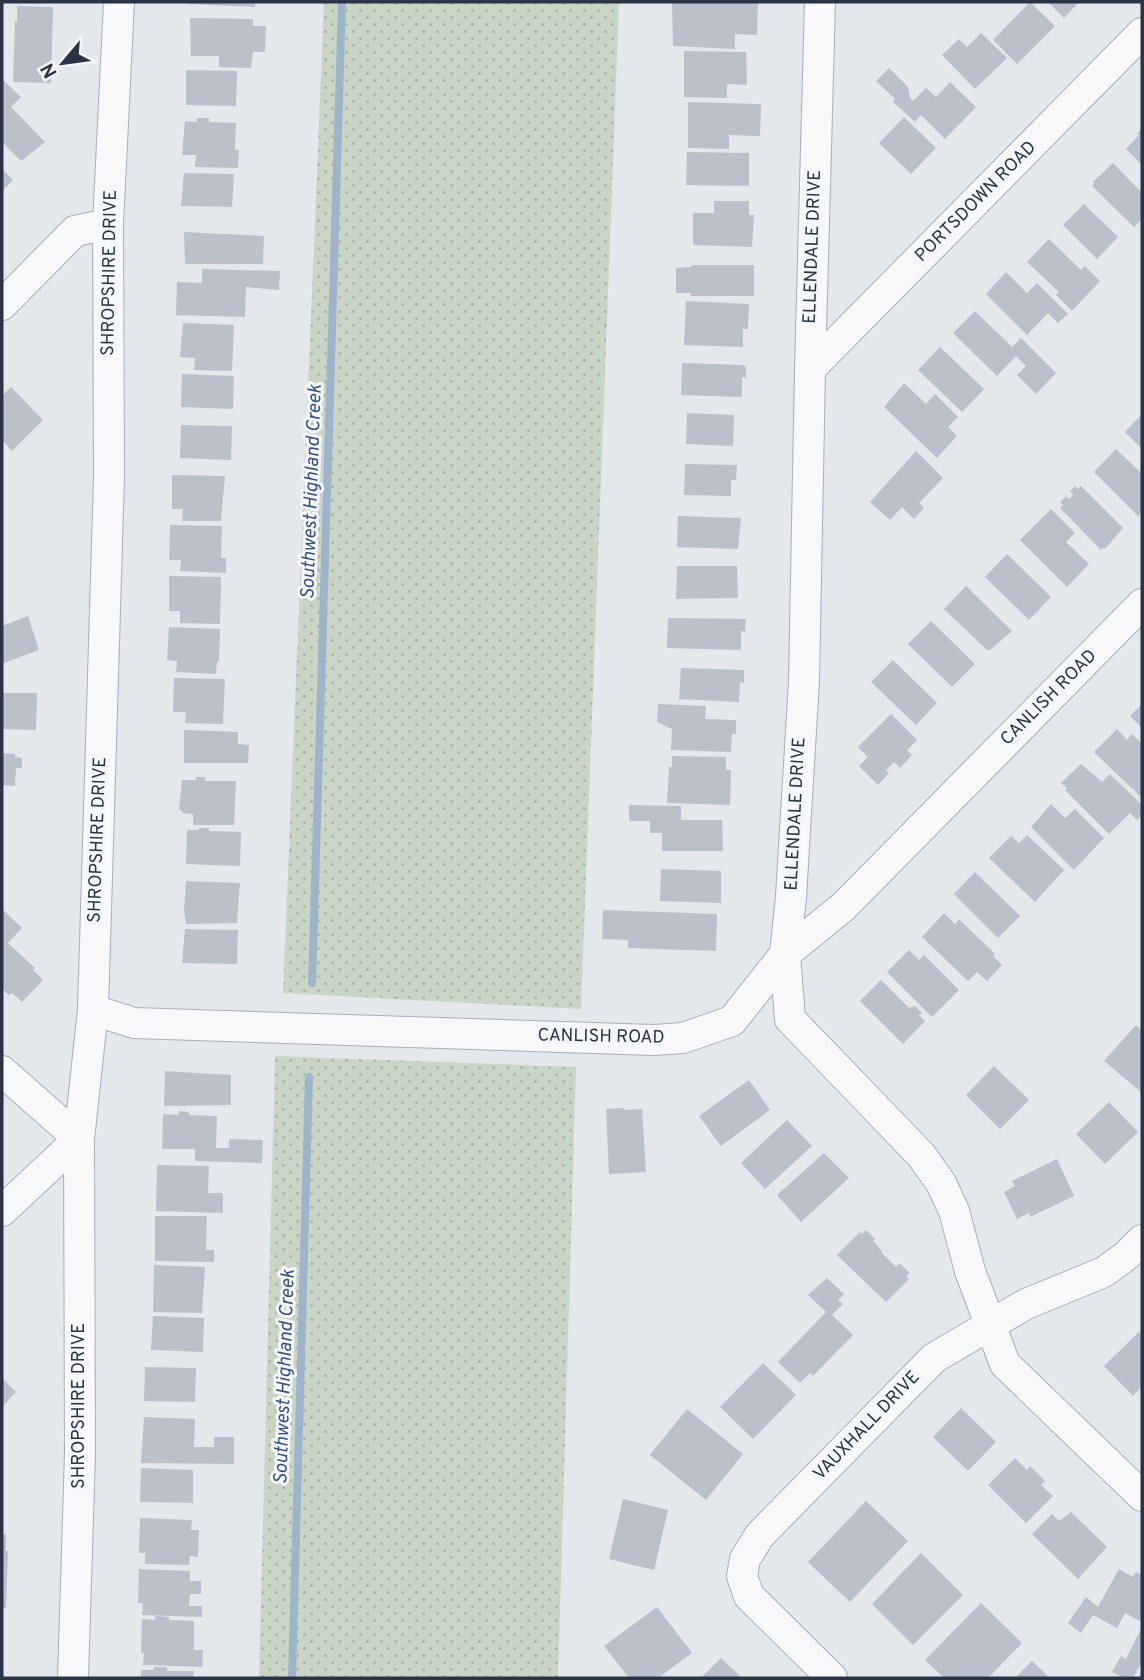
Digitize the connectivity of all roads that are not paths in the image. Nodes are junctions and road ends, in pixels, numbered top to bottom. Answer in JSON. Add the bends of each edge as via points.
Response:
{"nodes":[{"id":1,"x":119,"y":2,"type":"edge"},
{"id":2,"x":820,"y":2,"type":"edge"},
{"id":3,"x":1142,"y":33,"type":"edge"},
{"id":4,"x":108,"y":224,"type":"junction"},
{"id":5,"x":2,"y":305,"type":"edge"},
{"id":6,"x":810,"y":369,"type":"junction"},
{"id":7,"x":1142,"y":604,"type":"edge"},
{"id":8,"x":785,"y":954,"type":"junction"},
{"id":9,"x":93,"y":1010,"type":"junction"},
{"id":10,"x":2,"y":1072,"type":"edge"},
{"id":11,"x":79,"y":1139,"type":"junction"},
{"id":12,"x":2,"y":1211,"type":"edge"},
{"id":13,"x":1142,"y":1240,"type":"edge"},
{"id":14,"x":990,"y":1325,"type":"junction"},
{"id":15,"x":1142,"y":1496,"type":"edge"},
{"id":16,"x":73,"y":1678,"type":"edge"},
{"id":17,"x":832,"y":1678,"type":"edge"}],
"edges":[{"from":1,"to":4,"type":"street","name":"SHROPSHIRE DRIVE"},
{"from":2,"to":6,"type":"street","name":"ELLENDALE DRIVE"},
{"from":3,"to":6,"type":"street","name":"PORTSDOWN ROAD"},
{"from":4,"to":5,"type":"street","via":[[75,232]]},
{"from":4,"to":9,"type":"street","name":"SHROPSHIRE DRIVE","via":[[109,476]]},
{"from":6,"to":8,"type":"street","name":"ELLENDALE DRIVE","via":[[804,681]]},
{"from":7,"to":8,"type":"street","name":"CANLISH ROAD","via":[[843,907]]},
{"from":8,"to":9,"type":"street","name":"CANLISH ROAD","via":[[732,1021],[684,1038],[134,1023]]},
{"from":8,"to":14,"type":"street","name":"ELLENDALE DRIVE","via":[[790,1020],[921,1155],[941,1183]]},
{"from":9,"to":11,"type":"street","name":"SHROPSHIRE DRIVE"},
{"from":10,"to":11,"type":"street"},
{"from":11,"to":12,"type":"street"},
{"from":11,"to":16,"type":"street","name":"SHROPSHIRE DRIVE","via":[[80,1453]]},
{"from":13,"to":14,"type":"street","name":"VAUXHALL DRIVE","via":[[1104,1272],[1026,1304]]},
{"from":14,"to":15,"type":"street","name":"ELLENDALE DRIVE","via":[[1005,1364]]},
{"from":14,"to":17,"type":"street","name":"VAUXHALL DRIVE","via":[[934,1358],[760,1535],[745,1559],[742,1576],[749,1596]]}]}
